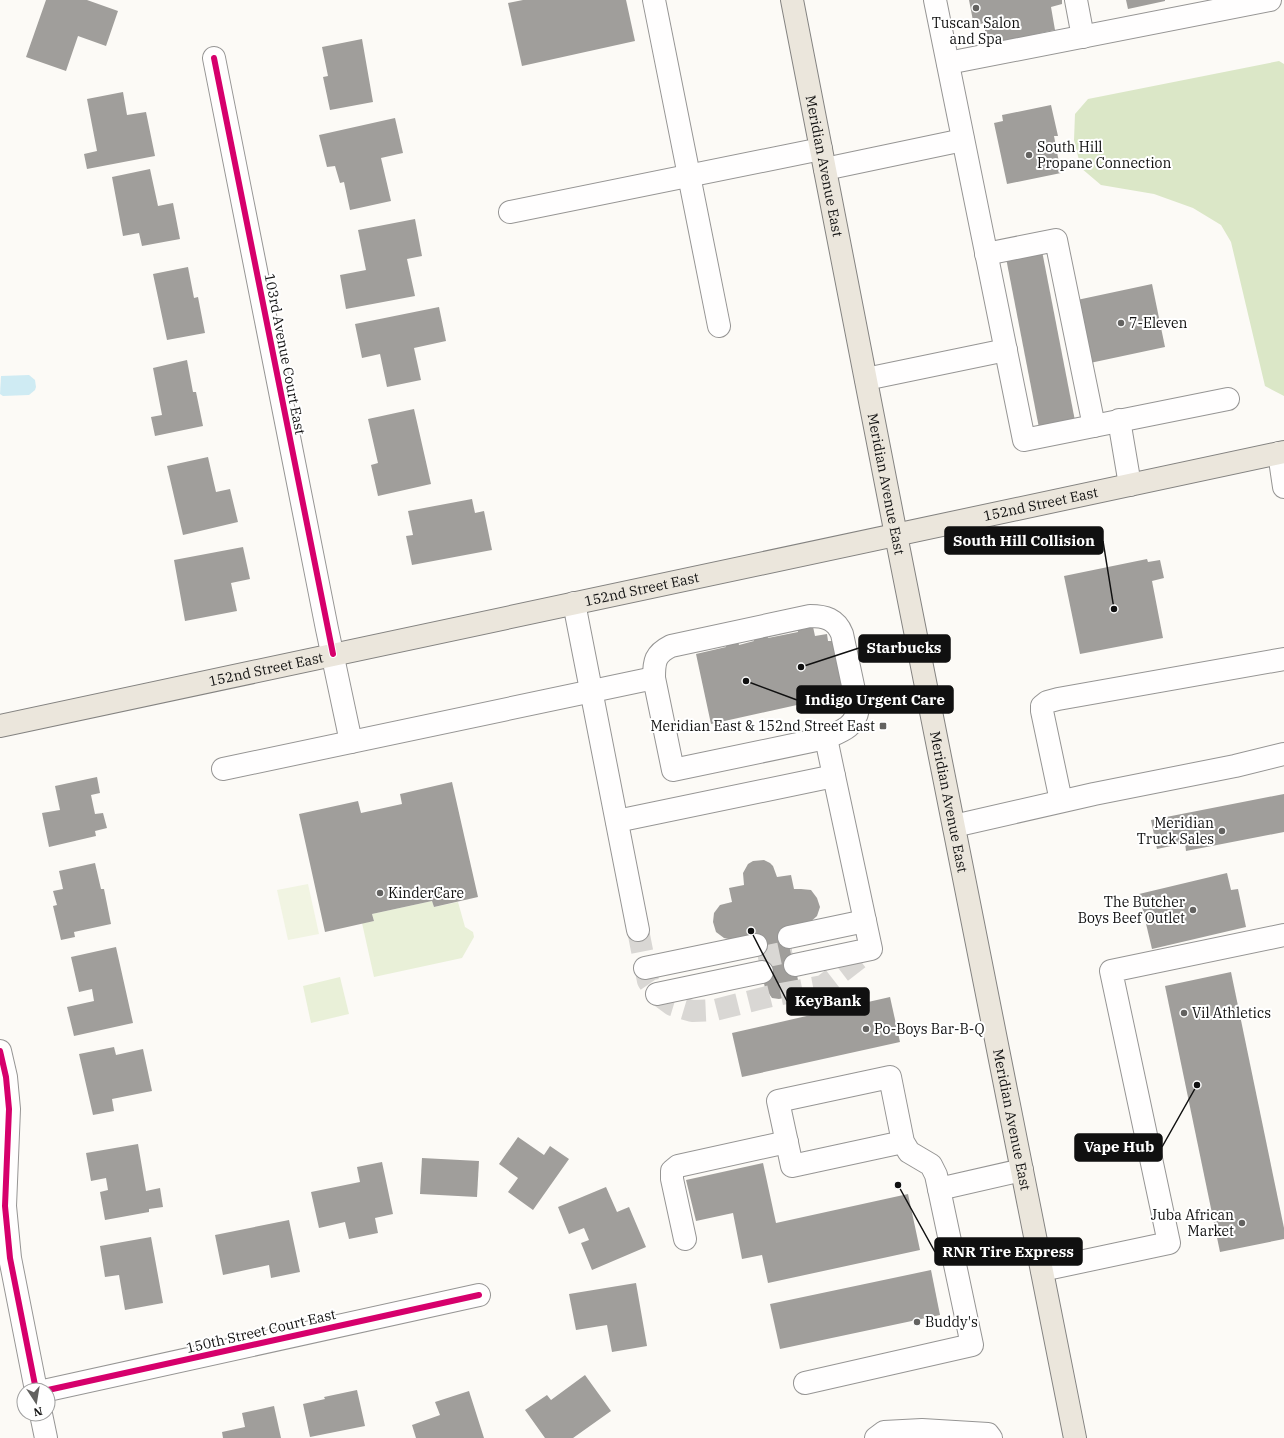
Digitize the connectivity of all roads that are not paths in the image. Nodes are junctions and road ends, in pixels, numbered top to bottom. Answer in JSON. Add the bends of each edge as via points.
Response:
{"nodes":[{"id":1,"x":654,"y":0,"type":"edge"},
{"id":2,"x":792,"y":0,"type":"edge"},
{"id":3,"x":935,"y":0,"type":"edge"},
{"id":4,"x":1076,"y":0,"type":"edge"},
{"id":5,"x":1091,"y":0,"type":"edge"},
{"id":6,"x":1270,"y":0,"type":"edge"},
{"id":7,"x":1090,"y":35,"type":"junction"},
{"id":8,"x":214,"y":58,"type":"dead end"},
{"id":9,"x":948,"y":63,"type":"junction"},
{"id":10,"x":963,"y":140,"type":"junction"},
{"id":11,"x":823,"y":159,"type":"junction"},
{"id":12,"x":689,"y":176,"type":"junction"},
{"id":13,"x":510,"y":212,"type":"dead end"},
{"id":14,"x":986,"y":254,"type":"junction"},
{"id":15,"x":719,"y":326,"type":"dead end"},
{"id":16,"x":1006,"y":350,"type":"junction"},
{"id":17,"x":866,"y":379,"type":"junction"},
{"id":18,"x":1228,"y":399,"type":"dead end"},
{"id":19,"x":1119,"y":420,"type":"junction"},
{"id":20,"x":1094,"y":426,"type":"junction"},
{"id":21,"x":1282,"y":452,"type":"edge"},
{"id":22,"x":1130,"y":485,"type":"junction"},
{"id":23,"x":1284,"y":486,"type":"edge"},
{"id":24,"x":896,"y":535,"type":"junction"},
{"id":25,"x":574,"y":603,"type":"junction"},
{"id":26,"x":333,"y":654,"type":"junction"},
{"id":27,"x":1284,"y":659,"type":"edge"},
{"id":28,"x":654,"y":678,"type":"junction"},
{"id":29,"x":591,"y":691,"type":"junction"},
{"id":30,"x":0,"y":726,"type":"edge"},
{"id":31,"x":826,"y":738,"type":"junction"},
{"id":32,"x":351,"y":742,"type":"junction"},
{"id":33,"x":1284,"y":754,"type":"edge"},
{"id":34,"x":223,"y":769,"type":"dead end"},
{"id":35,"x":834,"y":776,"type":"junction"},
{"id":36,"x":1062,"y":801,"type":"junction"},
{"id":37,"x":617,"y":821,"type":"junction"},
{"id":38,"x":954,"y":826,"type":"junction"},
{"id":39,"x":638,"y":930,"type":"tunnel mouth"},
{"id":40,"x":868,"y":935,"type":"junction"},
{"id":41,"x":1284,"y":935,"type":"edge"},
{"id":42,"x":793,"y":958,"type":"junction"},
{"id":43,"x":760,"y":965,"type":"joint"},
{"id":44,"x":847,"y":968,"type":"dead end"},
{"id":45,"x":0,"y":1051,"type":"edge"},
{"id":46,"x":787,"y":1142,"type":"junction"},
{"id":47,"x":904,"y":1142,"type":"junction"},
{"id":48,"x":1022,"y":1170,"type":"junction"},
{"id":49,"x":939,"y":1189,"type":"junction"},
{"id":50,"x":685,"y":1239,"type":"dead end"},
{"id":51,"x":1042,"y":1270,"type":"junction"},
{"id":52,"x":479,"y":1295,"type":"dead end"},
{"id":53,"x":34,"y":1382,"type":"edge"},
{"id":54,"x":805,"y":1383,"type":"dead end"},
{"id":55,"x":56,"y":1388,"type":"edge"},
{"id":56,"x":43,"y":1422,"type":"edge"},
{"id":57,"x":880,"y":1435,"type":"edge"},
{"id":58,"x":989,"y":1436,"type":"edge"},
{"id":59,"x":46,"y":1438,"type":"edge"},
{"id":60,"x":1075,"y":1438,"type":"edge"}],
"edges":[{"from":1,"to":12,"type":"street"},
{"from":2,"to":11,"type":"main road","name":"Meridian Avenue East"},
{"from":3,"to":9,"type":"street"},
{"from":4,"to":7,"type":"street"},
{"from":5,"to":7,"type":"street"},
{"from":6,"to":7,"type":"street"},
{"from":7,"to":9,"type":"street"},
{"from":8,"to":26,"type":"street","name":"103rd Avenue Court East"},
{"from":9,"to":10,"type":"street"},
{"from":10,"to":11,"type":"street"},
{"from":10,"to":14,"type":"street"},
{"from":11,"to":12,"type":"street"},
{"from":11,"to":17,"type":"main road","name":"Meridian Avenue East"},
{"from":12,"to":13,"type":"street"},
{"from":12,"to":15,"type":"street"},
{"from":14,"to":16,"type":"street"},
{"from":14,"to":20,"type":"street","via":[[1056,240]]},
{"from":16,"to":17,"type":"street"},
{"from":16,"to":20,"type":"street","via":[[1024,440]]},
{"from":17,"to":24,"type":"main road","name":"Meridian Avenue East"},
{"from":18,"to":19,"type":"street"},
{"from":19,"to":20,"type":"street"},
{"from":19,"to":22,"type":"street"},
{"from":21,"to":22,"type":"main road","name":"152nd Street East"},
{"from":21,"to":23,"type":"street"},
{"from":22,"to":24,"type":"main road","name":"152nd Street East"},
{"from":24,"to":25,"type":"main road","name":"152nd Street East"},
{"from":24,"to":38,"type":"main road","name":"Meridian Avenue East"},
{"from":25,"to":26,"type":"main road","name":"152nd Street East"},
{"from":25,"to":29,"type":"street"},
{"from":26,"to":30,"type":"main road","name":"152nd Street East"},
{"from":26,"to":32,"type":"street","name":"103rd Avenue Court East"},
{"from":27,"to":36,"type":"street","via":[[1047,702],[1042,706],[1042,712]]},
{"from":28,"to":29,"type":"street"},
{"from":28,"to":31,"type":"street","via":[[673,770]]},
{"from":28,"to":31,"type":"street","via":[[656,657],[671,646],[810,616],[831,619],[842,634],[858,709],[855,721],[843,731]]},
{"from":29,"to":32,"type":"street"},
{"from":29,"to":37,"type":"street"},
{"from":31,"to":35,"type":"street"},
{"from":32,"to":34,"type":"street"},
{"from":33,"to":36,"type":"street"},
{"from":35,"to":37,"type":"street"},
{"from":35,"to":40,"type":"street"},
{"from":36,"to":38,"type":"street"},
{"from":37,"to":39,"type":"street"},
{"from":38,"to":48,"type":"main road","name":"Meridian Avenue East"},
{"from":40,"to":42,"type":"street"},
{"from":40,"to":42,"type":"street"},
{"from":41,"to":51,"type":"street","via":[[1111,971],[1169,1243]]},
{"from":42,"to":44,"type":"street"},
{"from":43,"to":43,"type":"street","via":[[656,987]]},
{"from":45,"to":53,"type":"street","via":[[9,1109],[5,1206],[10,1258]]},
{"from":46,"to":47,"type":"street","via":[[792,1166]]},
{"from":46,"to":47,"type":"street","via":[[778,1101],[890,1077]]},
{"from":46,"to":50,"type":"street","via":[[678,1166],[672,1171]]},
{"from":47,"to":49,"type":"street","via":[[909,1152],[931,1165]]},
{"from":48,"to":49,"type":"street"},
{"from":48,"to":51,"type":"main road","name":"Meridian Avenue East"},
{"from":49,"to":54,"type":"street","via":[[972,1345]]},
{"from":51,"to":60,"type":"main road","name":"Meridian Avenue East"},
{"from":52,"to":55,"type":"street","name":"150th Street Court East"},
{"from":56,"to":59,"type":"street"},
{"from":57,"to":58,"type":"street","via":[[922,1430]]}]}
